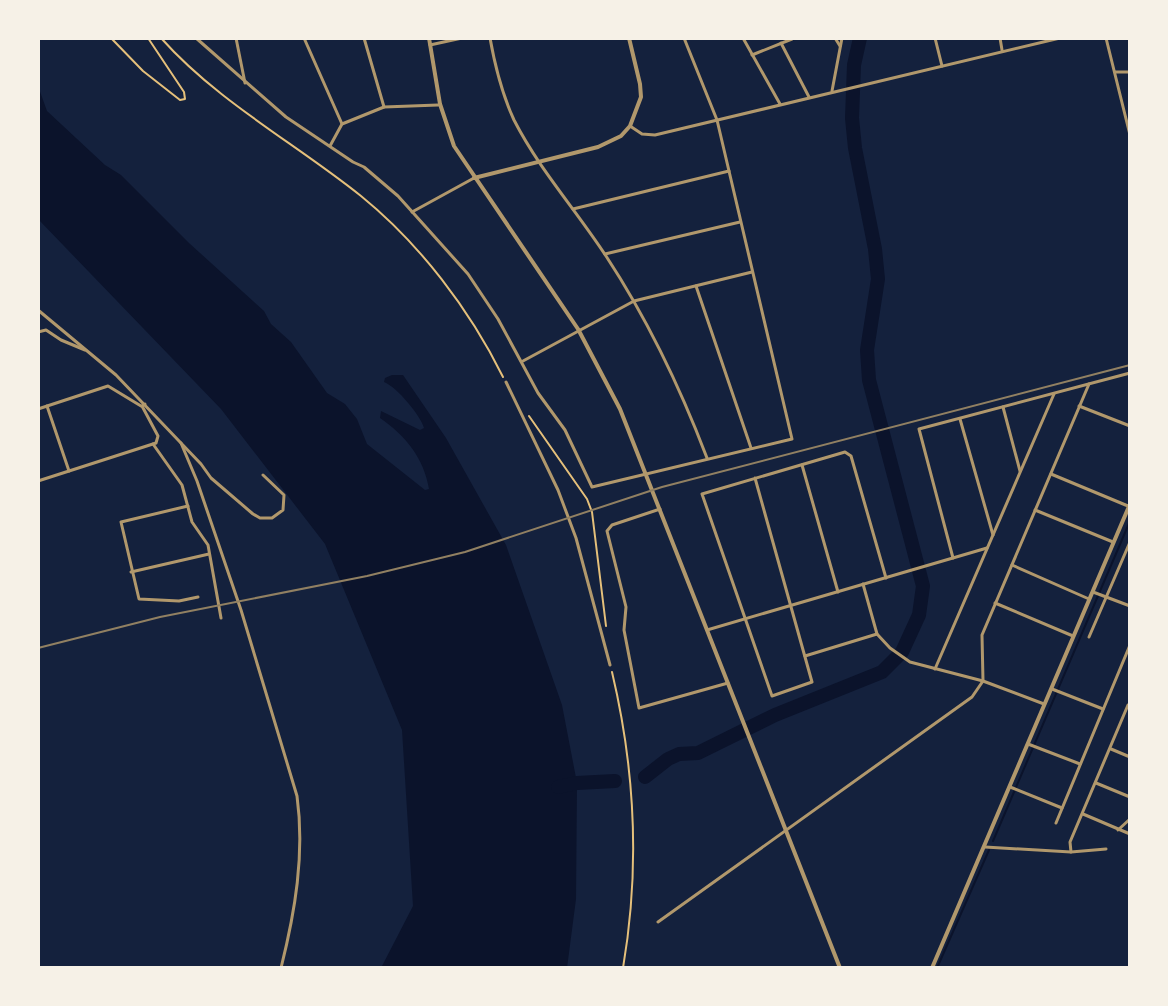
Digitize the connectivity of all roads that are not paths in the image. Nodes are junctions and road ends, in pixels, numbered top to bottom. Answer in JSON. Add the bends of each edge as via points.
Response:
{"nodes":[{"id":1,"x":196,"y":38,"type":"edge"},
{"id":2,"x":236,"y":38,"type":"edge"},
{"id":3,"x":304,"y":38,"type":"edge"},
{"id":4,"x":364,"y":38,"type":"edge"},
{"id":5,"x":429,"y":38,"type":"edge"},
{"id":6,"x":462,"y":38,"type":"edge"},
{"id":7,"x":490,"y":38,"type":"edge"},
{"id":8,"x":629,"y":38,"type":"edge"},
{"id":9,"x":684,"y":38,"type":"edge"},
{"id":10,"x":743,"y":38,"type":"edge"},
{"id":11,"x":835,"y":38,"type":"edge"},
{"id":12,"x":842,"y":38,"type":"edge"},
{"id":13,"x":935,"y":38,"type":"edge"},
{"id":14,"x":1000,"y":38,"type":"edge"},
{"id":15,"x":1059,"y":38,"type":"edge"},
{"id":16,"x":1106,"y":38,"type":"edge"},
{"id":17,"x":792,"y":39,"type":"edge"},
{"id":18,"x":781,"y":43,"type":"junction"},
{"id":19,"x":430,"y":45,"type":"junction"},
{"id":20,"x":840,"y":46,"type":"junction"},
{"id":21,"x":1002,"y":52,"type":"junction"},
{"id":22,"x":752,"y":55,"type":"junction"},
{"id":23,"x":942,"y":66,"type":"junction"},
{"id":24,"x":1115,"y":72,"type":"junction"},
{"id":25,"x":1130,"y":72,"type":"edge"},
{"id":26,"x":245,"y":83,"type":"junction"},
{"id":27,"x":832,"y":91,"type":"junction"},
{"id":28,"x":809,"y":97,"type":"junction"},
{"id":29,"x":440,"y":104,"type":"junction"},
{"id":30,"x":780,"y":104,"type":"junction"},
{"id":31,"x":384,"y":107,"type":"junction"},
{"id":32,"x":717,"y":120,"type":"junction"},
{"id":33,"x":342,"y":124,"type":"junction"},
{"id":34,"x":630,"y":126,"type":"junction"},
{"id":35,"x":1130,"y":135,"type":"edge"},
{"id":36,"x":330,"y":146,"type":"junction"},
{"id":37,"x":538,"y":162,"type":"junction"},
{"id":38,"x":729,"y":171,"type":"junction"},
{"id":39,"x":474,"y":178,"type":"junction"},
{"id":40,"x":572,"y":210,"type":"junction"},
{"id":41,"x":412,"y":212,"type":"junction"},
{"id":42,"x":740,"y":222,"type":"junction"},
{"id":43,"x":605,"y":254,"type":"junction"},
{"id":44,"x":752,"y":272,"type":"junction"},
{"id":45,"x":696,"y":286,"type":"junction"},
{"id":46,"x":634,"y":301,"type":"junction"},
{"id":47,"x":38,"y":310,"type":"edge"},
{"id":48,"x":578,"y":329,"type":"junction"},
{"id":49,"x":38,"y":332,"type":"edge"},
{"id":50,"x":87,"y":351,"type":"junction"},
{"id":51,"x":522,"y":361,"type":"junction"},
{"id":52,"x":1130,"y":373,"type":"edge"},
{"id":53,"x":506,"y":382,"type":"road end"},
{"id":54,"x":1089,"y":384,"type":"junction"},
{"id":55,"x":1054,"y":393,"type":"junction"},
{"id":56,"x":143,"y":405,"type":"junction"},
{"id":57,"x":47,"y":406,"type":"junction"},
{"id":58,"x":1079,"y":406,"type":"junction"},
{"id":59,"x":1003,"y":407,"type":"junction"},
{"id":60,"x":38,"y":409,"type":"edge"},
{"id":61,"x":960,"y":418,"type":"junction"},
{"id":62,"x":1130,"y":426,"type":"edge"},
{"id":63,"x":181,"y":443,"type":"junction"},
{"id":64,"x":153,"y":444,"type":"junction"},
{"id":65,"x":751,"y":448,"type":"junction"},
{"id":66,"x":707,"y":458,"type":"junction"},
{"id":67,"x":802,"y":464,"type":"junction"},
{"id":68,"x":69,"y":471,"type":"junction"},
{"id":69,"x":1020,"y":471,"type":"junction"},
{"id":70,"x":646,"y":473,"type":"junction"},
{"id":71,"x":1051,"y":474,"type":"junction"},
{"id":72,"x":263,"y":475,"type":"dead end"},
{"id":73,"x":755,"y":478,"type":"junction"},
{"id":74,"x":38,"y":481,"type":"edge"},
{"id":75,"x":1130,"y":505,"type":"edge"},
{"id":76,"x":188,"y":506,"type":"junction"},
{"id":77,"x":660,"y":509,"type":"junction"},
{"id":78,"x":1035,"y":510,"type":"junction"},
{"id":79,"x":993,"y":535,"type":"junction"},
{"id":80,"x":1114,"y":542,"type":"junction"},
{"id":81,"x":1130,"y":542,"type":"edge"},
{"id":82,"x":987,"y":548,"type":"junction"},
{"id":83,"x":210,"y":554,"type":"junction"},
{"id":84,"x":953,"y":558,"type":"junction"},
{"id":85,"x":1012,"y":565,"type":"junction"},
{"id":86,"x":131,"y":572,"type":"junction"},
{"id":87,"x":886,"y":578,"type":"junction"},
{"id":88,"x":863,"y":584,"type":"junction"},
{"id":89,"x":838,"y":592,"type":"junction"},
{"id":90,"x":1094,"y":592,"type":"junction"},
{"id":91,"x":1104,"y":596,"type":"junction"},
{"id":92,"x":198,"y":597,"type":"dead end"},
{"id":93,"x":1090,"y":599,"type":"junction"},
{"id":94,"x":995,"y":603,"type":"junction"},
{"id":95,"x":790,"y":606,"type":"junction"},
{"id":96,"x":1130,"y":606,"type":"edge"},
{"id":97,"x":221,"y":618,"type":"dead end"},
{"id":98,"x":744,"y":619,"type":"junction"},
{"id":99,"x":707,"y":630,"type":"junction"},
{"id":100,"x":877,"y":634,"type":"junction"},
{"id":101,"x":1074,"y":637,"type":"junction"},
{"id":102,"x":1089,"y":637,"type":"dead end"},
{"id":103,"x":1130,"y":645,"type":"edge"},
{"id":104,"x":1128,"y":654,"type":"edge"},
{"id":105,"x":805,"y":656,"type":"junction"},
{"id":106,"x":610,"y":665,"type":"road end"},
{"id":107,"x":935,"y":669,"type":"junction"},
{"id":108,"x":983,"y":681,"type":"junction"},
{"id":109,"x":728,"y":683,"type":"junction"},
{"id":110,"x":1053,"y":690,"type":"junction"},
{"id":111,"x":1046,"y":704,"type":"junction"},
{"id":112,"x":1130,"y":706,"type":"edge"},
{"id":113,"x":1103,"y":709,"type":"junction"},
{"id":114,"x":1030,"y":744,"type":"junction"},
{"id":115,"x":1111,"y":749,"type":"junction"},
{"id":116,"x":1130,"y":757,"type":"edge"},
{"id":117,"x":1080,"y":764,"type":"junction"},
{"id":118,"x":1096,"y":783,"type":"junction"},
{"id":119,"x":1011,"y":788,"type":"junction"},
{"id":120,"x":1130,"y":797,"type":"edge"},
{"id":121,"x":1062,"y":808,"type":"junction"},
{"id":122,"x":1083,"y":814,"type":"junction"},
{"id":123,"x":1130,"y":819,"type":"edge"},
{"id":124,"x":1056,"y":823,"type":"dead end"},
{"id":125,"x":1118,"y":830,"type":"junction"},
{"id":126,"x":785,"y":831,"type":"junction"},
{"id":127,"x":1130,"y":834,"type":"edge"},
{"id":128,"x":985,"y":847,"type":"junction"},
{"id":129,"x":1106,"y":849,"type":"dead end"},
{"id":130,"x":1071,"y":852,"type":"junction"},
{"id":131,"x":658,"y":922,"type":"dead end"},
{"id":132,"x":281,"y":968,"type":"edge"},
{"id":133,"x":840,"y":968,"type":"edge"},
{"id":134,"x":932,"y":968,"type":"edge"}],
"edges":[{"from":1,"to":26,"type":"street"},
{"from":2,"to":26,"type":"street"},
{"from":3,"to":33,"type":"street"},
{"from":4,"to":31,"type":"street"},
{"from":5,"to":19,"type":"street"},
{"from":6,"to":19,"type":"street"},
{"from":7,"to":37,"type":"street","via":[[514,119]]},
{"from":8,"to":34,"type":"street","via":[[641,97]]},
{"from":9,"to":32,"type":"street"},
{"from":10,"to":22,"type":"street"},
{"from":11,"to":20,"type":"street"},
{"from":12,"to":20,"type":"street"},
{"from":13,"to":23,"type":"street"},
{"from":14,"to":21,"type":"street"},
{"from":15,"to":21,"type":"street"},
{"from":16,"to":24,"type":"street"},
{"from":17,"to":18,"type":"street"},
{"from":18,"to":22,"type":"street"},
{"from":18,"to":28,"type":"street"},
{"from":19,"to":29,"type":"street"},
{"from":20,"to":27,"type":"street"},
{"from":21,"to":23,"type":"street"},
{"from":22,"to":30,"type":"street"},
{"from":23,"to":27,"type":"street"},
{"from":24,"to":25,"type":"street"},
{"from":24,"to":35,"type":"street"},
{"from":26,"to":36,"type":"street"},
{"from":27,"to":28,"type":"street"},
{"from":28,"to":30,"type":"street"},
{"from":29,"to":31,"type":"street"},
{"from":29,"to":39,"type":"street","via":[[454,146]]},
{"from":30,"to":32,"type":"street"},
{"from":31,"to":33,"type":"street"},
{"from":32,"to":34,"type":"street","via":[[655,135]]},
{"from":32,"to":38,"type":"street"},
{"from":33,"to":36,"type":"street"},
{"from":34,"to":37,"type":"street","via":[[598,147]]},
{"from":36,"to":41,"type":"street","via":[[364,167]]},
{"from":37,"to":39,"type":"street"},
{"from":37,"to":40,"type":"street"},
{"from":38,"to":40,"type":"street"},
{"from":38,"to":42,"type":"street"},
{"from":39,"to":41,"type":"street"},
{"from":39,"to":48,"type":"street"},
{"from":40,"to":43,"type":"street"},
{"from":41,"to":51,"type":"street","via":[[468,274]]},
{"from":42,"to":43,"type":"street"},
{"from":42,"to":44,"type":"street"},
{"from":43,"to":46,"type":"street"},
{"from":44,"to":45,"type":"street"},
{"from":44,"to":65,"type":"street","via":[[792,439]]},
{"from":45,"to":46,"type":"street"},
{"from":45,"to":65,"type":"street"},
{"from":46,"to":48,"type":"street"},
{"from":46,"to":66,"type":"street","via":[[683,396]]},
{"from":47,"to":50,"type":"street"},
{"from":48,"to":51,"type":"street"},
{"from":48,"to":70,"type":"street"},
{"from":49,"to":50,"type":"street","via":[[46,330]]},
{"from":50,"to":56,"type":"street"},
{"from":51,"to":70,"type":"street","via":[[565,430],[592,487]]},
{"from":52,"to":54,"type":"street"},
{"from":53,"to":106,"type":"street","via":[[572,526]]},
{"from":54,"to":55,"type":"street"},
{"from":54,"to":58,"type":"street"},
{"from":55,"to":59,"type":"street"},
{"from":55,"to":69,"type":"street"},
{"from":56,"to":57,"type":"street","via":[[108,386]]},
{"from":56,"to":63,"type":"street"},
{"from":56,"to":64,"type":"street","via":[[158,436]]},
{"from":57,"to":60,"type":"street"},
{"from":57,"to":68,"type":"street"},
{"from":58,"to":62,"type":"street"},
{"from":58,"to":71,"type":"street"},
{"from":59,"to":61,"type":"street"},
{"from":59,"to":69,"type":"street"},
{"from":61,"to":79,"type":"street"},
{"from":61,"to":84,"type":"street","via":[[919,429]]},
{"from":63,"to":72,"type":"street","via":[[253,514],[272,518],[283,510],[284,495]]},
{"from":63,"to":132,"type":"street","via":[[250,638],[297,796],[299,862]]},
{"from":64,"to":68,"type":"street"},
{"from":64,"to":76,"type":"street","via":[[182,485]]},
{"from":65,"to":66,"type":"street"},
{"from":66,"to":70,"type":"street"},
{"from":67,"to":73,"type":"street"},
{"from":67,"to":87,"type":"street","via":[[845,452],[851,456]]},
{"from":67,"to":89,"type":"street"},
{"from":68,"to":74,"type":"street"},
{"from":69,"to":79,"type":"street"},
{"from":70,"to":77,"type":"street"},
{"from":71,"to":75,"type":"street"},
{"from":71,"to":78,"type":"street"},
{"from":73,"to":95,"type":"street"},
{"from":73,"to":98,"type":"street","via":[[702,494]]},
{"from":75,"to":80,"type":"street"},
{"from":76,"to":83,"type":"street"},
{"from":76,"to":86,"type":"street","via":[[121,522]]},
{"from":77,"to":99,"type":"street"},
{"from":77,"to":109,"type":"street","via":[[607,531],[626,607],[624,630],[639,708]]},
{"from":78,"to":80,"type":"street"},
{"from":78,"to":85,"type":"street"},
{"from":79,"to":82,"type":"street"},
{"from":80,"to":90,"type":"street"},
{"from":81,"to":91,"type":"street"},
{"from":82,"to":84,"type":"street"},
{"from":82,"to":107,"type":"street"},
{"from":83,"to":86,"type":"street"},
{"from":83,"to":97,"type":"street"},
{"from":84,"to":87,"type":"street"},
{"from":85,"to":93,"type":"street"},
{"from":85,"to":94,"type":"street"},
{"from":86,"to":92,"type":"street","via":[[139,599]]},
{"from":87,"to":88,"type":"street"},
{"from":88,"to":89,"type":"street"},
{"from":88,"to":100,"type":"street"},
{"from":89,"to":95,"type":"street"},
{"from":90,"to":91,"type":"street"},
{"from":90,"to":93,"type":"street"},
{"from":91,"to":96,"type":"street"},
{"from":91,"to":102,"type":"street"},
{"from":93,"to":101,"type":"street"},
{"from":94,"to":101,"type":"street"},
{"from":94,"to":108,"type":"street","via":[[982,635]]},
{"from":95,"to":98,"type":"street"},
{"from":95,"to":105,"type":"street"},
{"from":98,"to":99,"type":"street"},
{"from":98,"to":105,"type":"street","via":[[772,696],[812,682]]},
{"from":99,"to":109,"type":"street"},
{"from":100,"to":105,"type":"street"},
{"from":100,"to":107,"type":"street","via":[[910,662]]},
{"from":101,"to":110,"type":"street"},
{"from":103,"to":104,"type":"street"},
{"from":104,"to":113,"type":"street"},
{"from":107,"to":108,"type":"street"},
{"from":108,"to":111,"type":"street"},
{"from":108,"to":126,"type":"street","via":[[972,697]]},
{"from":109,"to":126,"type":"street"},
{"from":110,"to":111,"type":"street"},
{"from":110,"to":113,"type":"street"},
{"from":111,"to":114,"type":"street"},
{"from":112,"to":115,"type":"street"},
{"from":113,"to":117,"type":"street"},
{"from":114,"to":117,"type":"street"},
{"from":114,"to":119,"type":"street"},
{"from":115,"to":116,"type":"street"},
{"from":115,"to":118,"type":"street"},
{"from":117,"to":121,"type":"street"},
{"from":118,"to":120,"type":"street"},
{"from":118,"to":122,"type":"street"},
{"from":119,"to":121,"type":"street"},
{"from":119,"to":128,"type":"street"},
{"from":121,"to":124,"type":"street"},
{"from":122,"to":125,"type":"street"},
{"from":122,"to":130,"type":"street"},
{"from":123,"to":125,"type":"street"},
{"from":125,"to":127,"type":"street"},
{"from":126,"to":131,"type":"street"},
{"from":126,"to":133,"type":"street"},
{"from":128,"to":130,"type":"street"},
{"from":128,"to":134,"type":"street"},
{"from":129,"to":130,"type":"street"}]}
